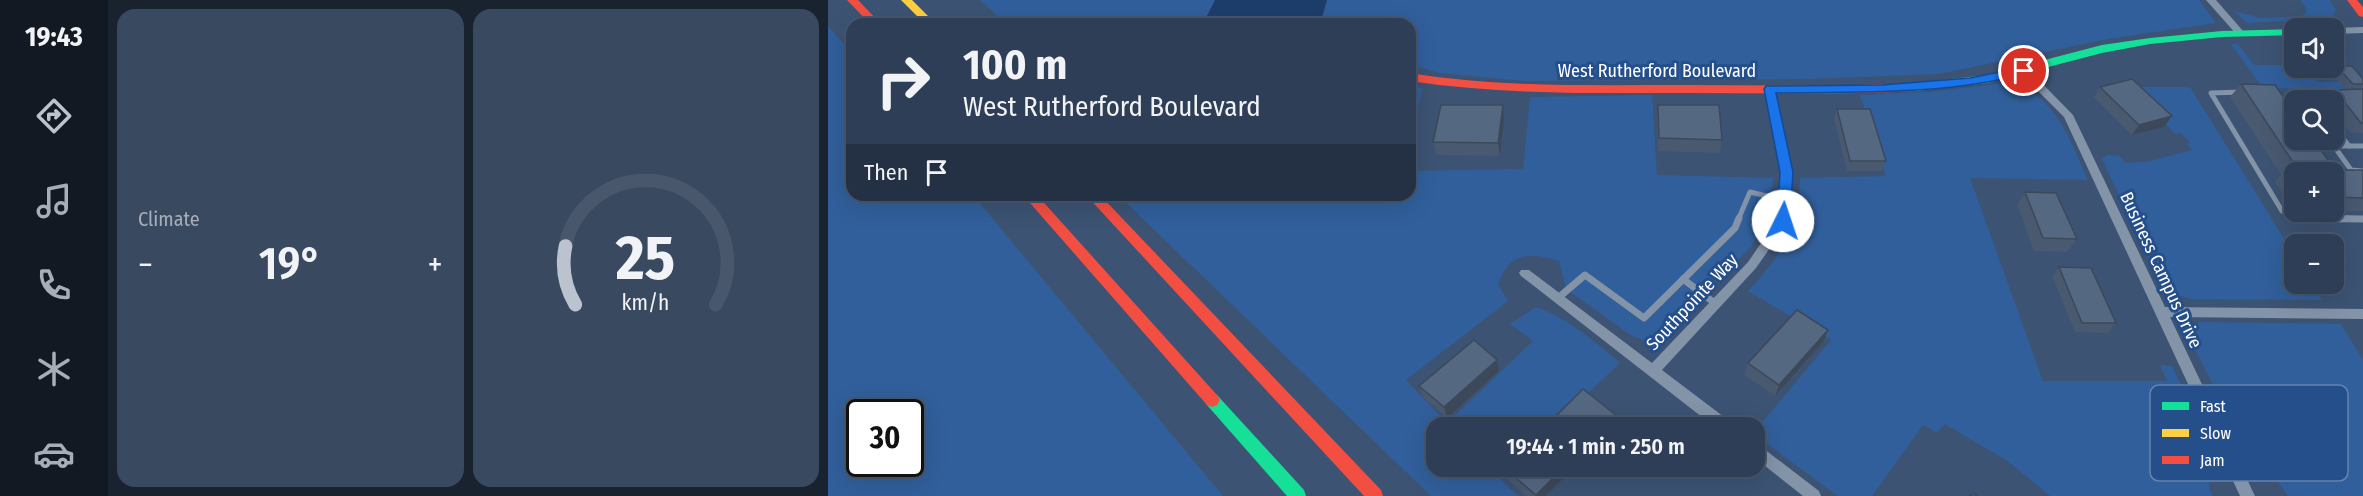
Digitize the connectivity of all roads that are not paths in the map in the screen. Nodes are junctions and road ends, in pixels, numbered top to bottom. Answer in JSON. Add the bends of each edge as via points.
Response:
{"nodes":[{"id":1,"x":852,"y":0,"type":"edge"},
{"id":2,"x":906,"y":0,"type":"edge"},
{"id":3,"x":2211,"y":0,"type":"edge"},
{"id":4,"x":2352,"y":0,"type":"edge"},
{"id":5,"x":2363,"y":14,"type":"edge"},
{"id":6,"x":870,"y":18,"type":"edge"},
{"id":7,"x":925,"y":18,"type":"edge"},
{"id":8,"x":2363,"y":30,"type":"edge"},
{"id":9,"x":2344,"y":31,"type":"edge"},
{"id":10,"x":2284,"y":32,"type":"edge"},
{"id":11,"x":2240,"y":33,"type":"junction"},
{"id":12,"x":2024,"y":71,"type":"junction"},
{"id":13,"x":1416,"y":78,"type":"edge"},
{"id":14,"x":1770,"y":89,"type":"junction"},
{"id":15,"x":2249,"y":92,"type":"edge"},
{"id":16,"x":2344,"y":140,"type":"edge"},
{"id":17,"x":2344,"y":146,"type":"edge"},
{"id":18,"x":2349,"y":146,"type":"junction"},
{"id":19,"x":2363,"y":146,"type":"edge"},
{"id":20,"x":2337,"y":150,"type":"edge"},
{"id":21,"x":2363,"y":171,"type":"edge"},
{"id":22,"x":1785,"y":200,"type":"junction"},
{"id":23,"x":1034,"y":201,"type":"edge"},
{"id":24,"x":1098,"y":201,"type":"edge"},
{"id":25,"x":2363,"y":219,"type":"edge"},
{"id":26,"x":1526,"y":273,"type":"dead end"},
{"id":27,"x":1683,"y":279,"type":"junction"},
{"id":28,"x":1558,"y":298,"type":"junction"},
{"id":29,"x":1716,"y":304,"type":"junction"},
{"id":30,"x":2161,"y":312,"type":"junction"},
{"id":31,"x":2363,"y":314,"type":"edge"},
{"id":32,"x":1654,"y":370,"type":"junction"},
{"id":33,"x":2196,"y":385,"type":"edge"},
{"id":34,"x":1713,"y":417,"type":"edge"},
{"id":35,"x":1765,"y":457,"type":"edge"},
{"id":36,"x":2241,"y":481,"type":"edge"},
{"id":37,"x":1298,"y":496,"type":"edge"},
{"id":38,"x":1375,"y":496,"type":"edge"},
{"id":39,"x":1814,"y":496,"type":"edge"},
{"id":40,"x":2248,"y":496,"type":"edge"}],
"edges":[{"from":1,"to":6,"type":"main road"},
{"from":2,"to":7,"type":"main road"},
{"from":3,"to":11,"type":"street"},
{"from":4,"to":5,"type":"main road"},
{"from":8,"to":9,"type":"street"},
{"from":10,"to":11,"type":"main road","name":"West Rutherford Boulevard"},
{"from":11,"to":12,"type":"main road","name":"West Rutherford Boulevard","via":[[2167,38],[2101,49]]},
{"from":12,"to":14,"type":"main road","name":"West Rutherford Boulevard","via":[[1970,82]]},
{"from":12,"to":30,"type":"street","name":"Business Campus Drive","via":[[2068,115]]},
{"from":13,"to":14,"type":"main road","name":"West Rutherford Boulevard","via":[[1537,89]]},
{"from":14,"to":22,"type":"street","name":"Southpointe Way","via":[[1787,172]]},
{"from":15,"to":25,"type":"lane","via":[[2211,93],[2282,211],[2297,218]]},
{"from":16,"to":18,"type":"lane"},
{"from":17,"to":18,"type":"lane"},
{"from":18,"to":19,"type":"lane"},
{"from":20,"to":21,"type":"lane","via":[[2351,170]]},
{"from":22,"to":27,"type":"lane","via":[[1750,192],[1735,228]]},
{"from":22,"to":29,"type":"street","name":"Southpointe Way","via":[[1783,221],[1752,265]]},
{"from":23,"to":37,"type":"main road"},
{"from":24,"to":38,"type":"main road"},
{"from":26,"to":28,"type":"street"},
{"from":27,"to":28,"type":"lane","via":[[1644,318],[1585,274]]},
{"from":27,"to":29,"type":"lane"},
{"from":28,"to":32,"type":"street"},
{"from":29,"to":32,"type":"street","name":"Southpointe Way"},
{"from":30,"to":31,"type":"street"},
{"from":30,"to":33,"type":"street","name":"Business Campus Drive"},
{"from":32,"to":34,"type":"street"},
{"from":35,"to":39,"type":"street"},
{"from":36,"to":40,"type":"street","name":"Business Campus Drive"}]}
